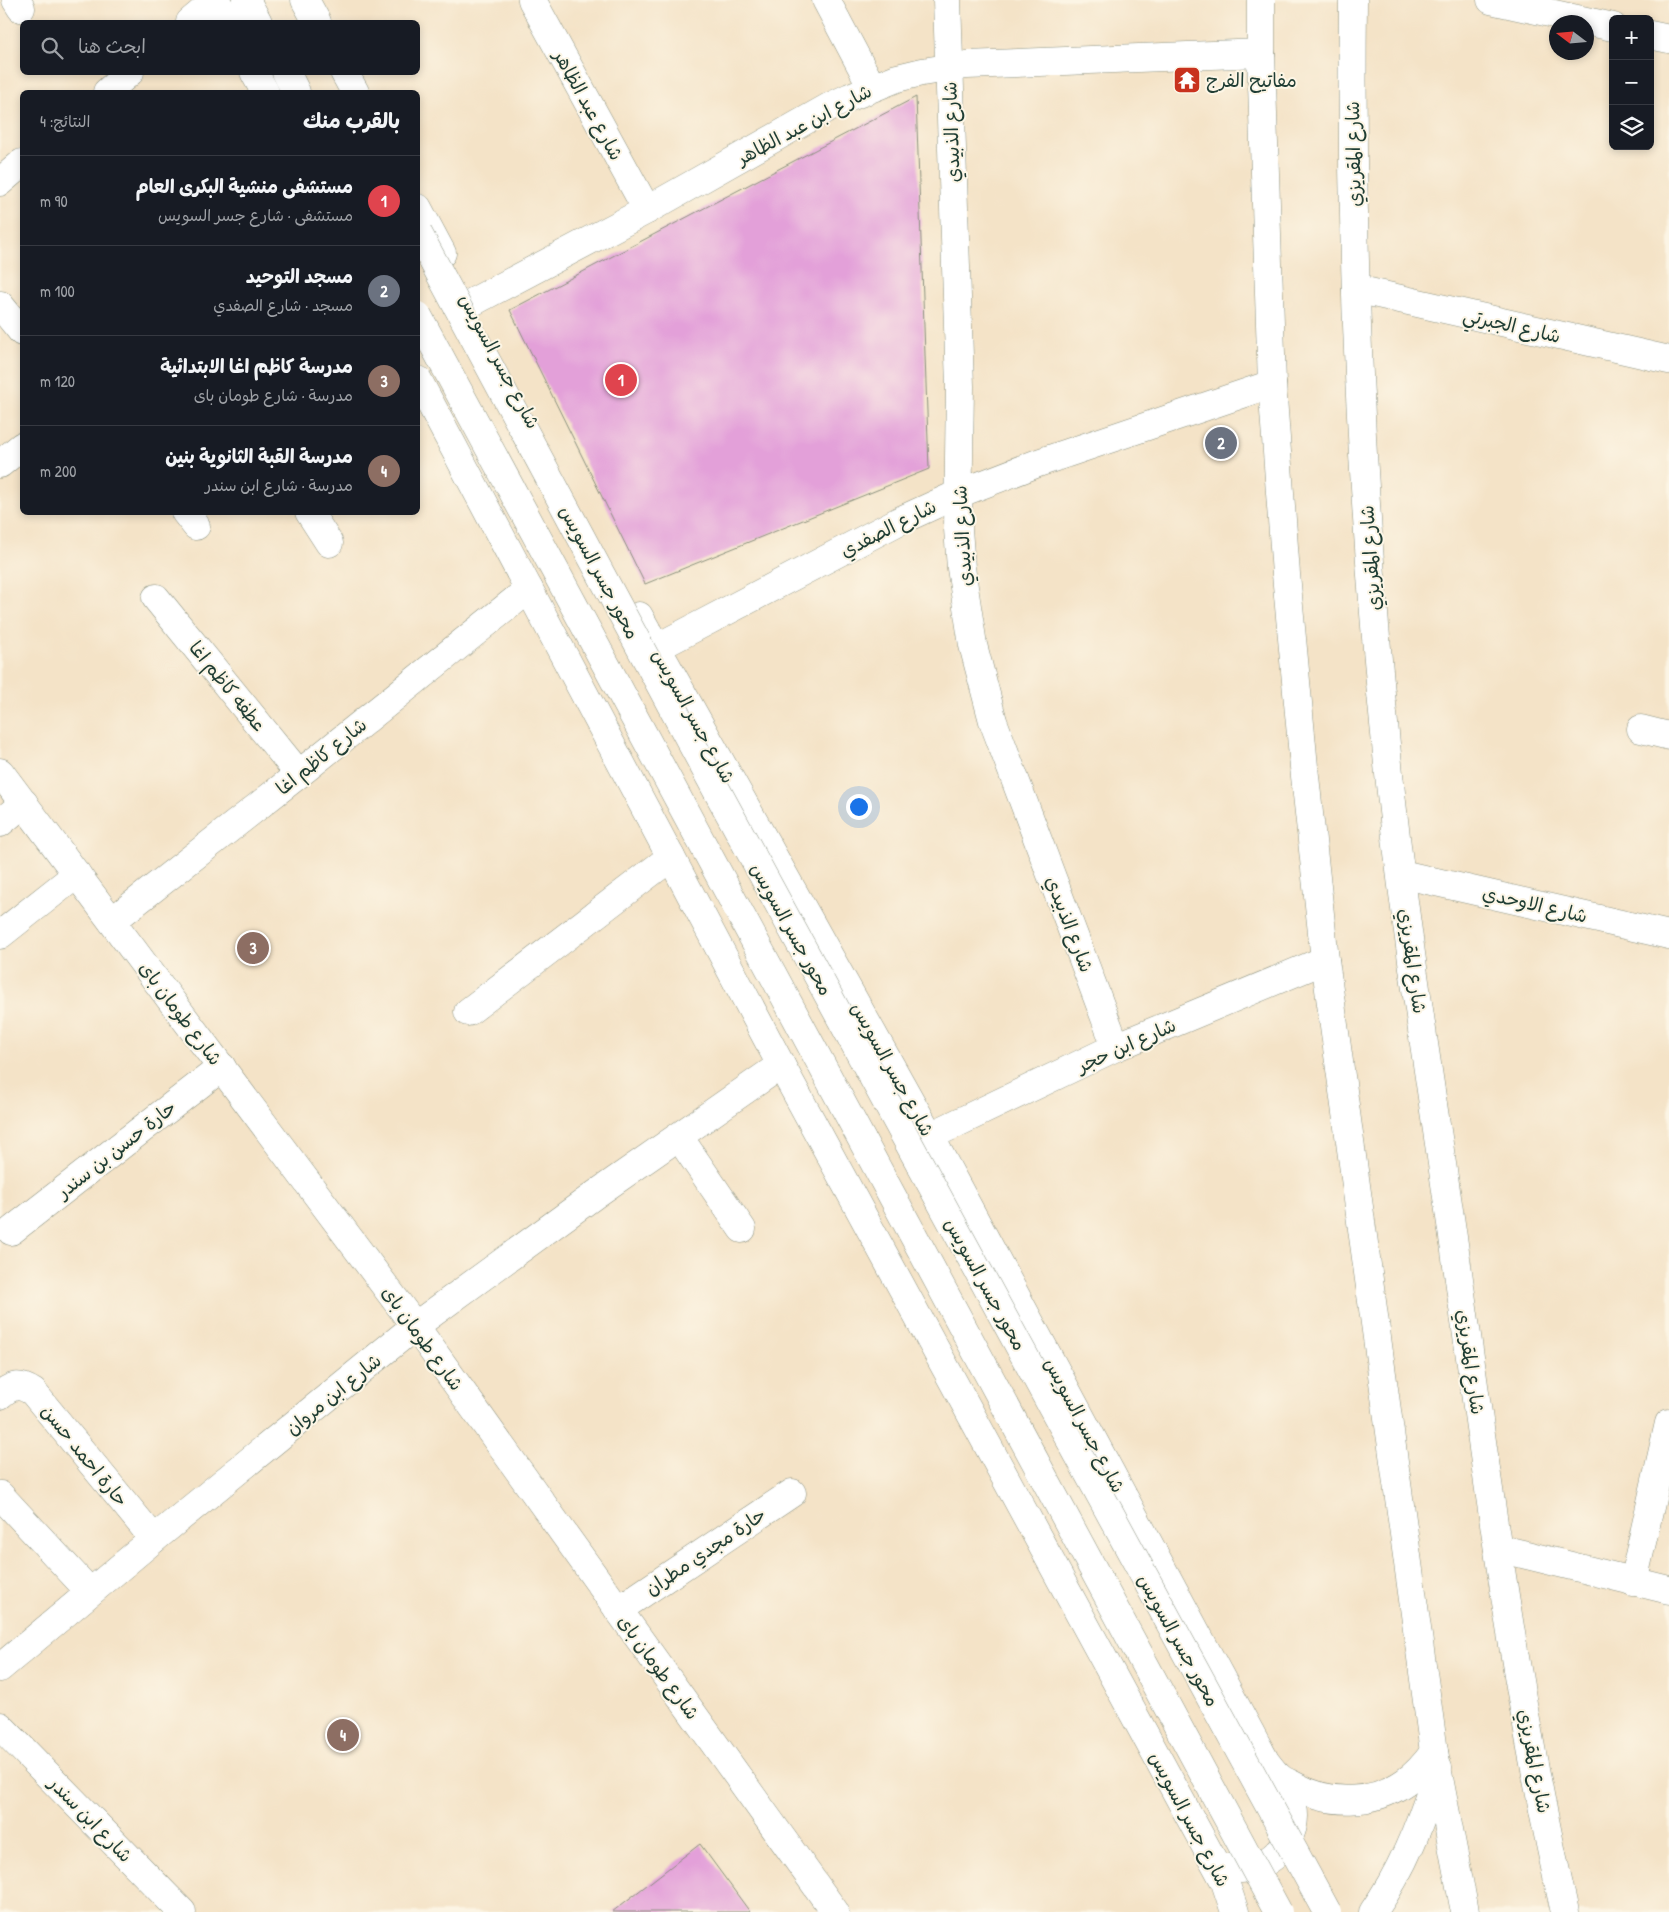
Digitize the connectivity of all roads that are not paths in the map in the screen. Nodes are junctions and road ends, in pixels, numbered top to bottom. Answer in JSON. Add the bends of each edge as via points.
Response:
{"nodes":[{"id":1,"x":216,"y":0,"type":"edge"},
{"id":2,"x":246,"y":0,"type":"edge"},
{"id":3,"x":292,"y":0,"type":"edge"},
{"id":4,"x":305,"y":0,"type":"edge"},
{"id":5,"x":532,"y":0,"type":"edge"},
{"id":6,"x":826,"y":0,"type":"edge"},
{"id":7,"x":947,"y":0,"type":"edge"},
{"id":8,"x":1261,"y":0,"type":"edge"},
{"id":9,"x":1352,"y":0,"type":"edge"},
{"id":10,"x":1491,"y":0,"type":"edge"},
{"id":11,"x":192,"y":20,"type":"edge"},
{"id":12,"x":227,"y":20,"type":"edge"},
{"id":13,"x":257,"y":20,"type":"edge"},
{"id":14,"x":303,"y":20,"type":"edge"},
{"id":15,"x":316,"y":20,"type":"edge"},
{"id":16,"x":1609,"y":26,"type":"edge"},
{"id":17,"x":1654,"y":36,"type":"edge"},
{"id":18,"x":1669,"y":39,"type":"edge"},
{"id":19,"x":1261,"y":53,"type":"junction"},
{"id":20,"x":948,"y":67,"type":"junction"},
{"id":21,"x":127,"y":75,"type":"edge"},
{"id":22,"x":256,"y":75,"type":"edge"},
{"id":23,"x":288,"y":75,"type":"edge"},
{"id":24,"x":333,"y":75,"type":"edge"},
{"id":25,"x":346,"y":75,"type":"edge"},
{"id":26,"x":872,"y":87,"type":"junction"},
{"id":27,"x":109,"y":90,"type":"edge"},
{"id":28,"x":264,"y":90,"type":"edge"},
{"id":29,"x":295,"y":90,"type":"edge"},
{"id":30,"x":341,"y":90,"type":"edge"},
{"id":31,"x":354,"y":90,"type":"edge"},
{"id":32,"x":20,"y":166,"type":"edge"},
{"id":33,"x":0,"y":182,"type":"edge"},
{"id":34,"x":647,"y":210,"type":"junction"},
{"id":35,"x":420,"y":212,"type":"edge"},
{"id":36,"x":420,"y":237,"type":"edge"},
{"id":37,"x":1356,"y":289,"type":"junction"},
{"id":38,"x":469,"y":304,"type":"junction"},
{"id":39,"x":0,"y":305,"type":"edge"},
{"id":40,"x":420,"y":320,"type":"edge"},
{"id":41,"x":20,"y":330,"type":"edge"},
{"id":42,"x":1669,"y":360,"type":"edge"},
{"id":43,"x":420,"y":384,"type":"edge"},
{"id":44,"x":1272,"y":384,"type":"junction"},
{"id":45,"x":20,"y":448,"type":"edge"},
{"id":46,"x":0,"y":464,"type":"edge"},
{"id":47,"x":958,"y":494,"type":"junction"},
{"id":48,"x":311,"y":515,"type":"edge"},
{"id":49,"x":329,"y":543,"type":"dead end"},
{"id":50,"x":529,"y":589,"type":"junction"},
{"id":51,"x":156,"y":598,"type":"dead end"},
{"id":52,"x":656,"y":648,"type":"junction"},
{"id":53,"x":1641,"y":729,"type":"dead end"},
{"id":54,"x":1669,"y":736,"type":"edge"},
{"id":55,"x":0,"y":772,"type":"edge"},
{"id":56,"x":300,"y":774,"type":"junction"},
{"id":57,"x":24,"y":804,"type":"junction"},
{"id":58,"x":0,"y":822,"type":"edge"},
{"id":59,"x":671,"y":857,"type":"junction"},
{"id":60,"x":77,"y":874,"type":"junction"},
{"id":61,"x":1401,"y":874,"type":"junction"},
{"id":62,"x":112,"y":921,"type":"junction"},
{"id":63,"x":0,"y":935,"type":"edge"},
{"id":64,"x":1669,"y":935,"type":"edge"},
{"id":65,"x":1325,"y":960,"type":"junction"},
{"id":66,"x":468,"y":1012,"type":"dead end"},
{"id":67,"x":1116,"y":1047,"type":"junction"},
{"id":68,"x":782,"y":1065,"type":"junction"},
{"id":69,"x":222,"y":1067,"type":"junction"},
{"id":70,"x":930,"y":1136,"type":"junction"},
{"id":71,"x":679,"y":1137,"type":"junction"},
{"id":72,"x":742,"y":1229,"type":"dead end"},
{"id":73,"x":11,"y":1231,"type":"dead end"},
{"id":74,"x":416,"y":1326,"type":"junction"},
{"id":75,"x":5,"y":1391,"type":"edge"},
{"id":76,"x":1669,"y":1423,"type":"edge"},
{"id":77,"x":792,"y":1493,"type":"dead end"},
{"id":78,"x":0,"y":1495,"type":"edge"},
{"id":79,"x":154,"y":1539,"type":"junction"},
{"id":80,"x":1498,"y":1548,"type":"junction"},
{"id":81,"x":1634,"y":1582,"type":"junction"},
{"id":82,"x":1669,"y":1590,"type":"edge"},
{"id":83,"x":90,"y":1592,"type":"junction"},
{"id":84,"x":618,"y":1610,"type":"junction"},
{"id":85,"x":0,"y":1668,"type":"edge"},
{"id":86,"x":0,"y":1726,"type":"edge"},
{"id":87,"x":1436,"y":1760,"type":"junction"},
{"id":88,"x":1279,"y":1777,"type":"junction"},
{"id":89,"x":1214,"y":1862,"type":"junction"},
{"id":90,"x":182,"y":1912,"type":"edge"},
{"id":91,"x":834,"y":1912,"type":"edge"},
{"id":92,"x":1236,"y":1912,"type":"edge"},
{"id":93,"x":1278,"y":1912,"type":"edge"},
{"id":94,"x":1327,"y":1912,"type":"edge"},
{"id":95,"x":1373,"y":1912,"type":"edge"},
{"id":96,"x":1465,"y":1912,"type":"edge"},
{"id":97,"x":1565,"y":1912,"type":"edge"}],
"edges":[{"from":1,"to":11,"type":"main road"},
{"from":1,"to":12,"type":"main road"},
{"from":2,"to":13,"type":"main road"},
{"from":3,"to":14,"type":"main road"},
{"from":4,"to":15,"type":"main road"},
{"from":5,"to":34,"type":"main road","name":"شارع عبد الظاهر"},
{"from":6,"to":26,"type":"main road"},
{"from":7,"to":20,"type":"main road","name":"شارع الذبيدي"},
{"from":8,"to":19,"type":"main road"},
{"from":9,"to":37,"type":"main road","name":"شارع المقريزي"},
{"from":10,"to":16,"type":"main road"},
{"from":17,"to":18,"type":"main road"},
{"from":19,"to":20,"type":"main road","name":"شارع ابن عبد الظاهر"},
{"from":19,"to":44,"type":"main road"},
{"from":20,"to":26,"type":"main road","name":"شارع ابن عبد الظاهر"},
{"from":20,"to":47,"type":"main road","name":"شارع الذبيدي","via":[[960,386]]},
{"from":21,"to":27,"type":"main road"},
{"from":22,"to":28,"type":"main road"},
{"from":23,"to":29,"type":"main road"},
{"from":24,"to":30,"type":"main road"},
{"from":25,"to":31,"type":"main road"},
{"from":26,"to":34,"type":"main road","name":"شارع ابن عبد الظاهر","via":[[829,107]]},
{"from":32,"to":33,"type":"main road"},
{"from":34,"to":38,"type":"main road","name":"شارع ابن عبد الظاهر"},
{"from":35,"to":38,"type":"main road","name":"شارع جسر السويس"},
{"from":36,"to":94,"type":"main road","name":"محور جسر السويس","bridge":true,"via":[[716,789]]},
{"from":37,"to":42,"type":"main road","name":"شارع الجبرتي"},
{"from":37,"to":61,"type":"main road","name":"شارع المقريزي","via":[[1366,514]]},
{"from":38,"to":52,"type":"main road","name":"شارع جسر السويس"},
{"from":39,"to":41,"type":"main road"},
{"from":40,"to":93,"type":"main road","name":"محور جسر السويس","bridge":true},
{"from":43,"to":50,"type":"main road","name":"شارع جسر السويس"},
{"from":44,"to":47,"type":"main road","name":"شارع الصفدي","via":[[1038,463]]},
{"from":44,"to":65,"type":"main road","via":[[1294,671]]},
{"from":45,"to":46,"type":"main road"},
{"from":47,"to":52,"type":"main road","name":"شارع الصفدي","via":[[899,521]]},
{"from":47,"to":67,"type":"main road","name":"شارع الذبيدي","via":[[961,568],[982,683],[993,721]]},
{"from":48,"to":49,"type":"main road"},
{"from":50,"to":56,"type":"main road","name":"شارع كاظم اغا"},
{"from":50,"to":59,"type":"main road","name":"شارع جسر السويس"},
{"from":51,"to":56,"type":"main road","name":"عطفه كاظم اغا"},
{"from":52,"to":70,"type":"main road","name":"شارع جسر السويس"},
{"from":53,"to":54,"type":"main road"},
{"from":55,"to":57,"type":"main road","name":"شارع طومان باى"},
{"from":56,"to":62,"type":"main road","name":"شارع كاظم اغا"},
{"from":57,"to":58,"type":"main road"},
{"from":57,"to":60,"type":"main road","name":"شارع طومان باى"},
{"from":59,"to":66,"type":"main road"},
{"from":59,"to":68,"type":"main road","name":"شارع جسر السويس"},
{"from":60,"to":62,"type":"main road","name":"شارع طومان باى"},
{"from":60,"to":63,"type":"main road"},
{"from":61,"to":64,"type":"main road","name":"شارع الاوحدي"},
{"from":61,"to":80,"type":"main road","name":"شارع المقريزي"},
{"from":62,"to":69,"type":"main road","name":"شارع طومان باى"},
{"from":65,"to":67,"type":"main road","name":"شارع ابن حجر"},
{"from":65,"to":87,"type":"main road"},
{"from":67,"to":70,"type":"main road","name":"شارع ابن حجر"},
{"from":68,"to":71,"type":"main road","name":"شارع ابن مروان"},
{"from":68,"to":89,"type":"main road","name":"شارع جسر السويس"},
{"from":69,"to":73,"type":"main road","name":"حارة حسن بن سندر"},
{"from":69,"to":74,"type":"main road","name":"شارع طومان باى"},
{"from":70,"to":88,"type":"main road","name":"شارع جسر السويس","via":[[1266,1762]]},
{"from":71,"to":72,"type":"main road"},
{"from":71,"to":74,"type":"main road","name":"شارع ابن مروان"},
{"from":74,"to":79,"type":"main road","name":"شارع ابن مروان"},
{"from":74,"to":84,"type":"main road","name":"شارع طومان باى"},
{"from":75,"to":79,"type":"main road","name":"حارة احمد حسن","via":[[18,1386],[33,1392]]},
{"from":76,"to":81,"type":"main road"},
{"from":77,"to":84,"type":"main road","name":"حارة مجدي مطران"},
{"from":78,"to":83,"type":"main road"},
{"from":79,"to":83,"type":"main road","name":"شارع ابن مروان"},
{"from":80,"to":81,"type":"main road"},
{"from":80,"to":97,"type":"main road","name":"شارع المقريزي","via":[[1529,1733]]},
{"from":81,"to":82,"type":"main road"},
{"from":83,"to":85,"type":"main road","name":"شارع ابن مروان"},
{"from":84,"to":91,"type":"main road","name":"شارع طومان باى"},
{"from":86,"to":90,"type":"main road","name":"شارع ابن سندر"},
{"from":87,"to":88,"type":"main road","name":"شارع جسر السويس","via":[[1421,1768],[1405,1783],[1365,1799],[1323,1798]]},
{"from":87,"to":95,"type":"main road","via":[[1424,1814],[1405,1858]]},
{"from":87,"to":96,"type":"main road"},
{"from":88,"to":89,"type":"main road","via":[[1291,1796],[1294,1818],[1288,1838],[1275,1856],[1256,1867],[1234,1869]]},
{"from":89,"to":92,"type":"main road","name":"شارع جسر السويس"}]}
